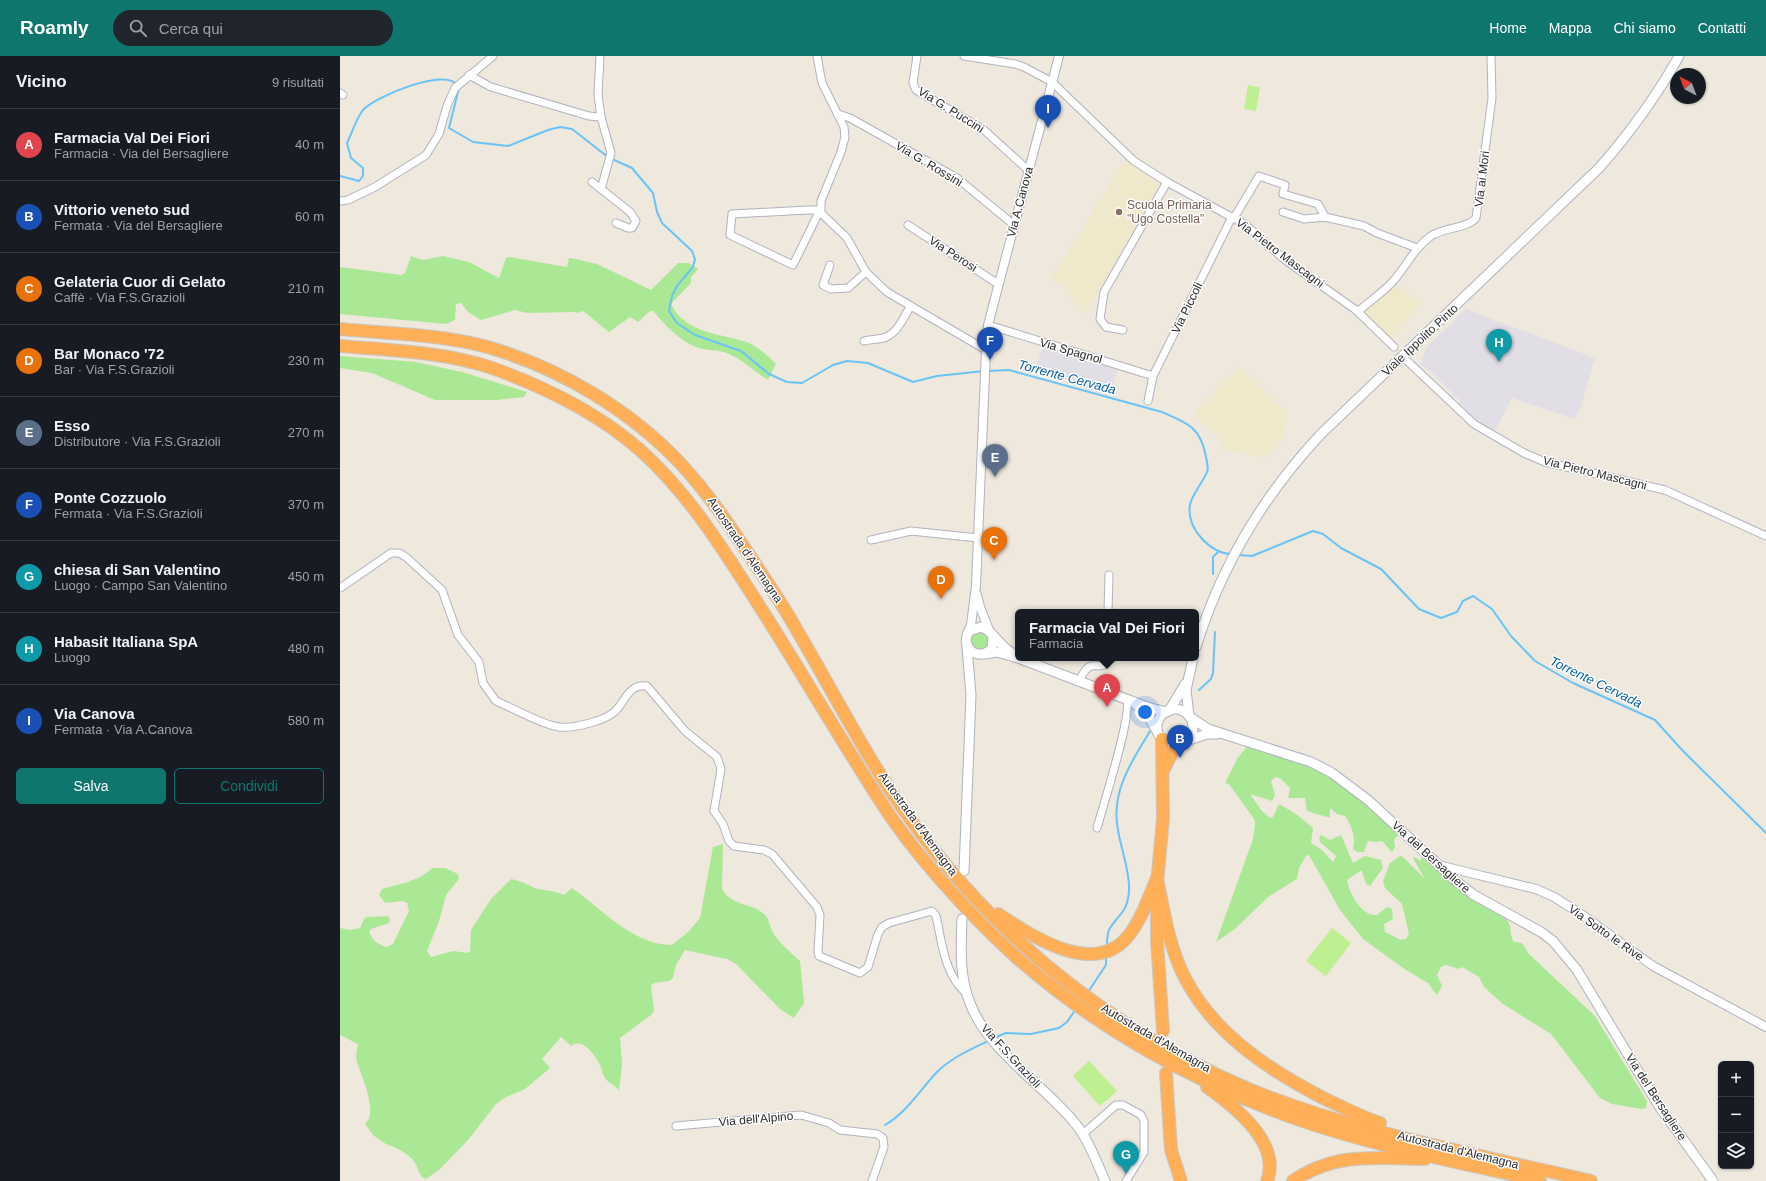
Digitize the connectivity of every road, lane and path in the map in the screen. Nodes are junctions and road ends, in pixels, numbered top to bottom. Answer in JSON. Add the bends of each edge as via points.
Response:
{"nodes":[{"id":1,"x":493,"y":56,"type":"edge"},
{"id":2,"x":600,"y":56,"type":"edge"},
{"id":3,"x":817,"y":56,"type":"edge"},
{"id":4,"x":917,"y":56,"type":"edge"},
{"id":5,"x":964,"y":56,"type":"edge"},
{"id":6,"x":1059,"y":56,"type":"edge"},
{"id":7,"x":1491,"y":56,"type":"edge"},
{"id":8,"x":1678,"y":56,"type":"edge"},
{"id":9,"x":469,"y":75,"type":"junction"},
{"id":10,"x":1052,"y":82,"type":"junction"},
{"id":11,"x":838,"y":114,"type":"junction"},
{"id":12,"x":601,"y":117,"type":"junction"},
{"id":13,"x":1028,"y":170,"type":"junction"},
{"id":14,"x":592,"y":182,"type":"dead end"},
{"id":15,"x":1167,"y":182,"type":"junction"},
{"id":16,"x":601,"y":189,"type":"junction"},
{"id":17,"x":340,"y":201,"type":"edge"},
{"id":18,"x":820,"y":210,"type":"junction"},
{"id":19,"x":1283,"y":212,"type":"dead end"},
{"id":20,"x":1233,"y":217,"type":"junction"},
{"id":21,"x":1325,"y":217,"type":"junction"},
{"id":22,"x":616,"y":223,"type":"dead end"},
{"id":23,"x":908,"y":225,"type":"dead end"},
{"id":24,"x":1014,"y":225,"type":"junction"},
{"id":25,"x":1417,"y":248,"type":"junction"},
{"id":26,"x":830,"y":265,"type":"dead end"},
{"id":27,"x":866,"y":272,"type":"junction"},
{"id":28,"x":998,"y":284,"type":"junction"},
{"id":29,"x":910,"y":307,"type":"junction"},
{"id":30,"x":1356,"y":310,"type":"junction"},
{"id":31,"x":988,"y":325,"type":"junction"},
{"id":32,"x":340,"y":329,"type":"edge"},
{"id":33,"x":1123,"y":330,"type":"dead end"},
{"id":34,"x":864,"y":341,"type":"dead end"},
{"id":35,"x":340,"y":346,"type":"edge"},
{"id":36,"x":1394,"y":347,"type":"dead end"},
{"id":37,"x":986,"y":350,"type":"junction"},
{"id":38,"x":1402,"y":356,"type":"junction"},
{"id":39,"x":1154,"y":376,"type":"junction"},
{"id":40,"x":1148,"y":401,"type":"dead end"},
{"id":41,"x":1766,"y":536,"type":"edge"},
{"id":42,"x":978,"y":538,"type":"junction"},
{"id":43,"x":871,"y":540,"type":"dead end"},
{"id":44,"x":1109,"y":575,"type":"dead end"},
{"id":45,"x":976,"y":586,"type":"junction"},
{"id":46,"x":340,"y":588,"type":"edge"},
{"id":47,"x":1108,"y":609,"type":"edge"},
{"id":48,"x":991,"y":633,"type":"junction"},
{"id":49,"x":967,"y":635,"type":"junction"},
{"id":50,"x":1199,"y":638,"type":"edge"},
{"id":51,"x":967,"y":647,"type":"junction"},
{"id":52,"x":984,"y":654,"type":"junction"},
{"id":53,"x":1015,"y":655,"type":"edge"},
{"id":54,"x":1015,"y":657,"type":"edge"},
{"id":55,"x":1028,"y":661,"type":"edge"},
{"id":56,"x":1107,"y":661,"type":"edge"},
{"id":57,"x":1192,"y":661,"type":"edge"},
{"id":58,"x":1188,"y":677,"type":"junction"},
{"id":59,"x":1079,"y":681,"type":"junction"},
{"id":60,"x":971,"y":682,"type":"junction"},
{"id":61,"x":1127,"y":699,"type":"junction"},
{"id":62,"x":1168,"y":711,"type":"junction"},
{"id":63,"x":1189,"y":717,"type":"junction"},
{"id":64,"x":1223,"y":734,"type":"junction"},
{"id":65,"x":1160,"y":737,"type":"junction"},
{"id":66,"x":1181,"y":743,"type":"junction"},
{"id":67,"x":1163,"y":770,"type":"junction"},
{"id":68,"x":1097,"y":828,"type":"dead end"},
{"id":69,"x":1437,"y":864,"type":"junction"},
{"id":70,"x":964,"y":871,"type":"dead end"},
{"id":71,"x":1157,"y":878,"type":"junction"},
{"id":72,"x":964,"y":885,"type":"junction"},
{"id":73,"x":962,"y":919,"type":"dead end"},
{"id":74,"x":966,"y":992,"type":"junction"},
{"id":75,"x":1766,"y":1026,"type":"edge"},
{"id":76,"x":1163,"y":1031,"type":"dead end"},
{"id":77,"x":1186,"y":1071,"type":"junction"},
{"id":78,"x":1166,"y":1074,"type":"dead end"},
{"id":79,"x":676,"y":1126,"type":"dead end"},
{"id":80,"x":1083,"y":1134,"type":"junction"},
{"id":81,"x":1448,"y":1160,"type":"junction"},
{"id":82,"x":1539,"y":1175,"type":"edge"},
{"id":83,"x":1104,"y":1179,"type":"edge"},
{"id":84,"x":872,"y":1181,"type":"edge"},
{"id":85,"x":1126,"y":1181,"type":"edge"},
{"id":86,"x":1181,"y":1181,"type":"edge"},
{"id":87,"x":1267,"y":1181,"type":"edge"},
{"id":88,"x":1293,"y":1181,"type":"edge"},
{"id":89,"x":1591,"y":1181,"type":"edge"},
{"id":90,"x":1713,"y":1181,"type":"edge"}],
"edges":[{"from":1,"to":9,"type":"street"},
{"from":2,"to":12,"type":"street","via":[[598,95]]},
{"from":3,"to":11,"type":"street","via":[[822,83]]},
{"from":4,"to":13,"type":"street","name":"Via G. Puccini","via":[[913,83],[916,90],[984,130]]},
{"from":5,"to":10,"type":"street","name":"Via Pietro Mascagni","via":[[1015,64]]},
{"from":6,"to":10,"type":"street","name":"Via A.Canova"},
{"from":7,"to":25,"type":"street","name":"Via ai Mori","via":[[1492,98],[1476,218],[1471,223],[1436,233]]},
{"from":8,"to":38,"type":"main road","name":"Viale Ippolito Pinto","via":[[1637,122],[1599,168]]},
{"from":9,"to":12,"type":"street","via":[[492,87],[589,116]]},
{"from":9,"to":17,"type":"street","via":[[455,88],[439,134],[426,155],[375,187],[348,200]]},
{"from":10,"to":13,"type":"street","name":"Via A.Canova"},
{"from":10,"to":15,"type":"street","name":"Via Pietro Mascagni","via":[[1129,157]]},
{"from":11,"to":18,"type":"street","via":[[845,137],[840,156],[822,197]]},
{"from":11,"to":24,"type":"street","name":"Via G. Rossini","via":[[850,118],[958,178]]},
{"from":12,"to":16,"type":"street","via":[[611,153]]},
{"from":13,"to":24,"type":"street","name":"Via A.Canova"},
{"from":14,"to":16,"type":"street"},
{"from":15,"to":20,"type":"street","name":"Via Pietro Mascagni"},
{"from":15,"to":33,"type":"street","via":[[1102,296],[1100,319],[1106,327]]},
{"from":16,"to":22,"type":"street","via":[[630,212],[636,221],[632,228]]},
{"from":18,"to":18,"type":"street","via":[[793,265],[730,235],[732,214]]},
{"from":18,"to":27,"type":"street","via":[[851,244]]},
{"from":19,"to":21,"type":"street","via":[[1304,219]]},
{"from":20,"to":21,"type":"street","name":"Via Piccoli","via":[[1259,176],[1285,185],[1282,194],[1318,204]]},
{"from":20,"to":30,"type":"street","name":"Via Pietro Mascagni","via":[[1255,232],[1285,260]]},
{"from":20,"to":39,"type":"street","name":"Via Piccoli"},
{"from":21,"to":25,"type":"street","via":[[1364,226]]},
{"from":23,"to":28,"type":"street","name":"Via Perosi"},
{"from":24,"to":28,"type":"street","name":"Via A.Canova"},
{"from":25,"to":30,"type":"street","name":"Via ai Mori","via":[[1390,284],[1360,310]]},
{"from":26,"to":27,"type":"street","via":[[823,285],[827,288],[848,288]]},
{"from":27,"to":29,"type":"street","via":[[887,292]]},
{"from":28,"to":31,"type":"street","name":"Via A.Canova"},
{"from":29,"to":34,"type":"street","via":[[892,333],[886,337]]},
{"from":29,"to":37,"type":"street","via":[[952,328]]},
{"from":30,"to":36,"type":"street","name":"Via Pietro Mascagni"},
{"from":31,"to":37,"type":"street","name":"Via A.Canova"},
{"from":31,"to":39,"type":"street","name":"Via Spagnol"},
{"from":32,"to":72,"type":"highway","name":"Autostrada d'Alemagna","via":[[452,339],[494,349],[542,367],[585,389],[622,412],[651,435],[678,460],[724,516],[790,618],[893,794],[926,840]]},
{"from":35,"to":77,"type":"highway","name":"Autostrada d'Alemagna","via":[[450,358],[489,367],[537,386],[578,407],[611,427],[638,449],[664,474],[710,529],[881,803],[956,896],[1016,956],[1052,986],[1120,1034]]},
{"from":37,"to":42,"type":"street"},
{"from":38,"to":41,"type":"street","name":"Via Pietro Mascagni","via":[[1474,424],[1524,453],[1545,462],[1665,490]]},
{"from":38,"to":50,"type":"main road","name":"Viale Ippolito Pinto","via":[[1305,451],[1263,505],[1237,547],[1209,608]]},
{"from":39,"to":40,"type":"street","name":"Via Piccoli"},
{"from":42,"to":43,"type":"street","via":[[911,530]]},
{"from":42,"to":45,"type":"street"},
{"from":44,"to":47,"type":"street"},
{"from":45,"to":48,"type":"street","via":[[980,607]]},
{"from":45,"to":49,"type":"street","via":[[971,625]]},
{"from":46,"to":74,"type":"street","via":[[391,553],[399,553],[406,557],[442,590],[455,628],[465,646],[480,662],[483,683],[494,699],[557,727],[578,725],[614,713],[631,692],[640,686],[647,686],[679,725],[717,757],[721,769],[714,811],[723,824],[731,844],[772,854],[817,907],[820,915],[819,956],[860,973],[868,967],[882,927],[932,911],[936,916],[950,971],[954,980]]},
{"from":48,"to":49,"type":"main road","via":[[977,627]]},
{"from":48,"to":52,"type":"main road","via":[[992,648]]},
{"from":48,"to":53,"type":"main road","via":[[1004,648]]},
{"from":49,"to":51,"type":"main road"},
{"from":51,"to":52,"type":"main road","via":[[972,652]]},
{"from":51,"to":60,"type":"main road"},
{"from":52,"to":54,"type":"main road","via":[[997,652]]},
{"from":52,"to":60,"type":"main road","via":[[975,664]]},
{"from":55,"to":59,"type":"main road"},
{"from":56,"to":59,"type":"street","via":[[1104,665],[1085,668]]},
{"from":57,"to":58,"type":"main road"},
{"from":58,"to":62,"type":"main road"},
{"from":58,"to":63,"type":"main road","via":[[1186,700]]},
{"from":59,"to":61,"type":"main road"},
{"from":60,"to":70,"type":"main road"},
{"from":61,"to":62,"type":"main road"},
{"from":61,"to":65,"type":"main road","via":[[1143,711]]},
{"from":61,"to":68,"type":"street","via":[[1128,707],[1121,741]]},
{"from":62,"to":63,"type":"main road","via":[[1177,710]]},
{"from":62,"to":65,"type":"main road","via":[[1158,723]]},
{"from":63,"to":64,"type":"main road","name":"Via del Bersagliere","via":[[1202,726]]},
{"from":63,"to":66,"type":"main road","via":[[1193,726],[1192,732]]},
{"from":64,"to":66,"type":"main road","name":"Via del Bersagliere","via":[[1207,734]]},
{"from":64,"to":69,"type":"main road","name":"Via del Bersagliere","via":[[1311,762],[1332,773],[1368,800]]},
{"from":65,"to":66,"type":"main road","via":[[1171,744]]},
{"from":65,"to":67,"type":"highway"},
{"from":66,"to":67,"type":"highway"},
{"from":67,"to":71,"type":"highway","via":[[1163,818]]},
{"from":69,"to":75,"type":"street","name":"Via Sotto le Rive","via":[[1536,888],[1584,916],[1653,966]]},
{"from":69,"to":90,"type":"main road","name":"Via del Bersagliere","via":[[1474,895],[1541,932],[1565,955],[1577,970],[1659,1106]]},
{"from":71,"to":72,"type":"highway","via":[[1129,936],[1116,947],[1097,953],[1074,952],[1045,943],[996,912]]},
{"from":71,"to":76,"type":"highway","via":[[1157,940]]},
{"from":71,"to":82,"type":"highway","via":[[1169,937],[1186,980],[1202,1004],[1230,1035],[1256,1058],[1292,1082],[1365,1118],[1496,1152]]},
{"from":72,"to":82,"type":"highway","name":"Autostrada d'Alemagna","via":[[993,916],[1058,975],[1126,1023],[1190,1061],[1250,1090],[1346,1122]]},
{"from":73,"to":74,"type":"main road","name":"Via F.S.Grazioli","via":[[961,951]]},
{"from":74,"to":80,"type":"main road","name":"Via F.S.Grazioli","via":[[973,1011],[986,1032],[1067,1114]]},
{"from":77,"to":81,"type":"highway","name":"Autostrada d'Alemagna","via":[[1245,1099],[1294,1118],[1348,1135]]},
{"from":77,"to":87,"type":"highway","via":[[1237,1110],[1254,1129],[1268,1155],[1270,1166]]},
{"from":78,"to":86,"type":"highway","via":[[1171,1150]]},
{"from":79,"to":84,"type":"street","name":"Via dell'Alpino","via":[[801,1115],[829,1123],[840,1130],[877,1134],[883,1138],[884,1147]]},
{"from":80,"to":83,"type":"main road","name":"Via F.S.Grazioli"},
{"from":80,"to":85,"type":"street","via":[[1116,1105],[1123,1105],[1142,1116],[1145,1150]]},
{"from":81,"to":82,"type":"highway","name":"Autostrada d'Alemagna"},
{"from":81,"to":88,"type":"highway","via":[[1355,1158],[1321,1166]]},
{"from":82,"to":89,"type":"highway","name":"Autostrada d'Alemagna"}]}
